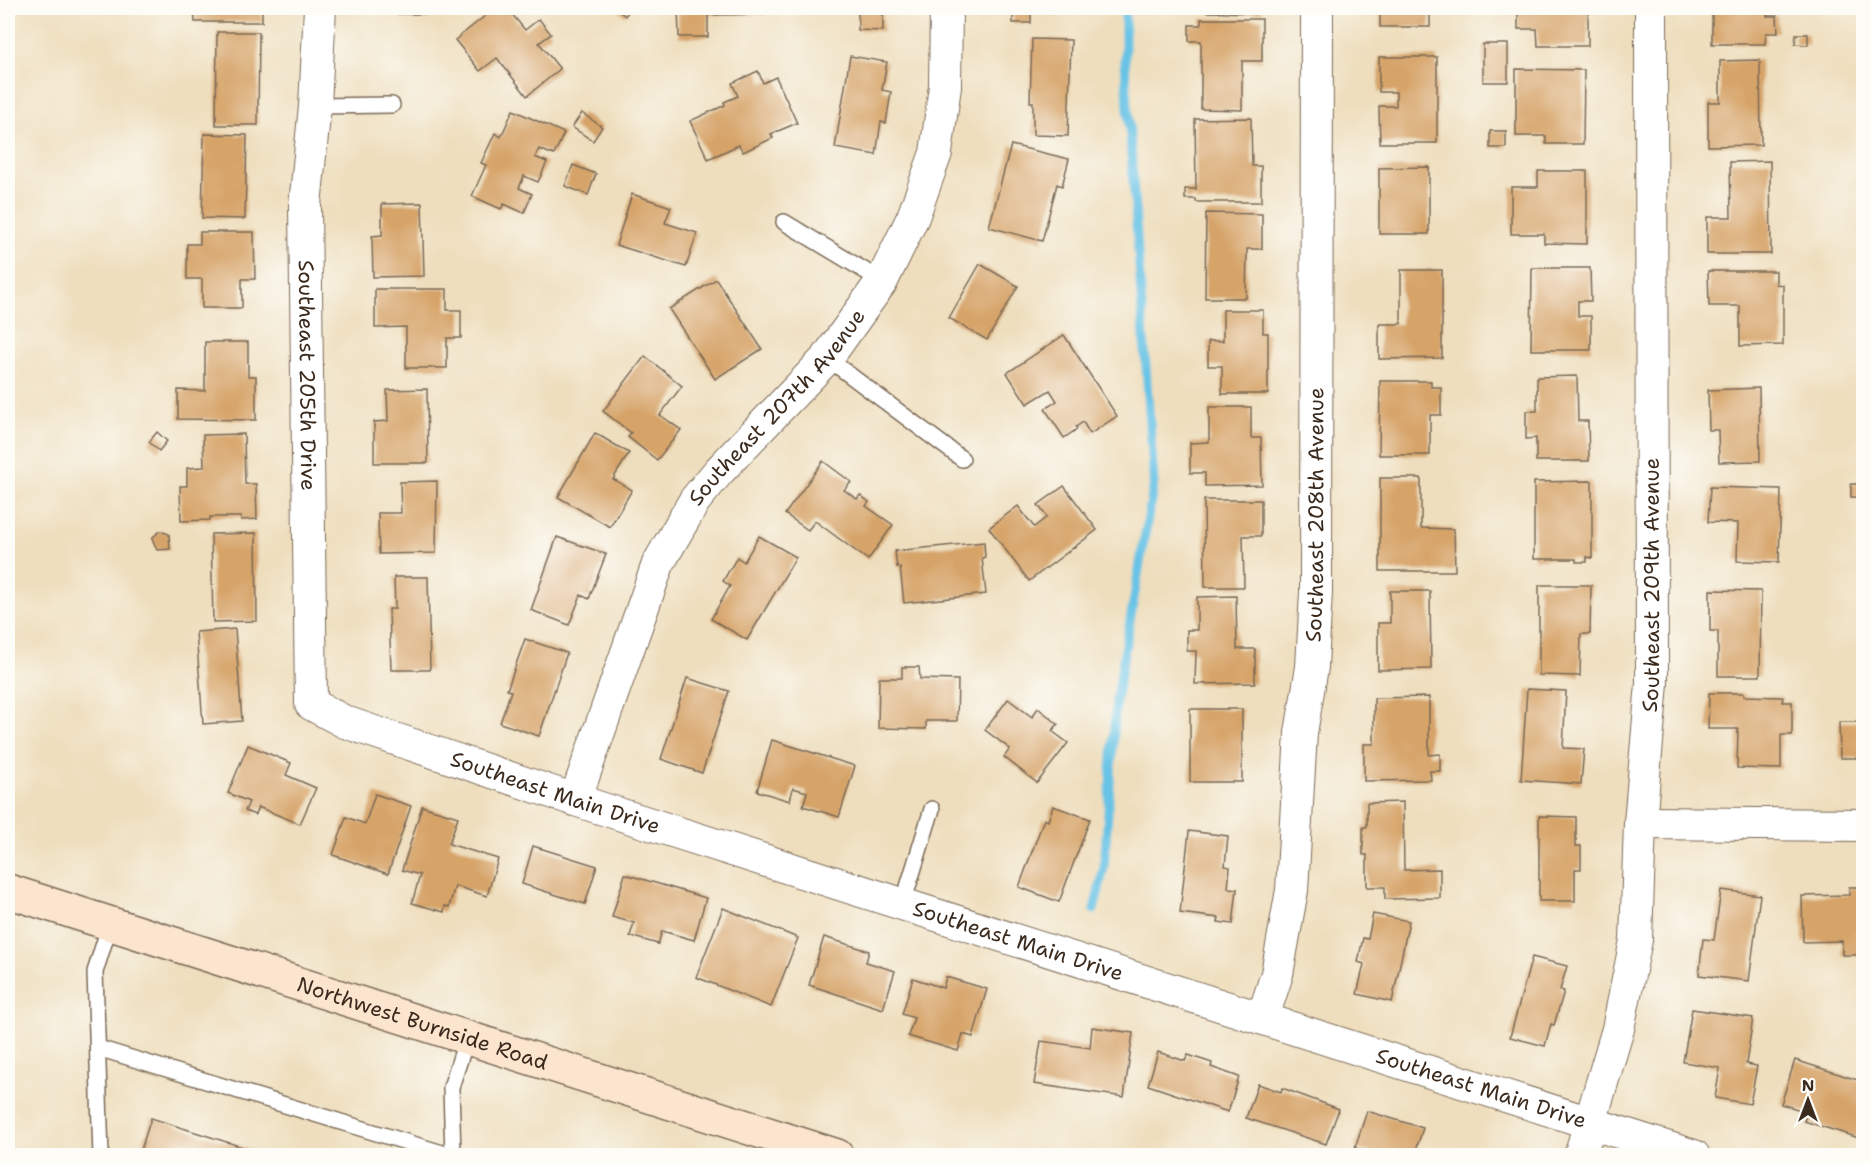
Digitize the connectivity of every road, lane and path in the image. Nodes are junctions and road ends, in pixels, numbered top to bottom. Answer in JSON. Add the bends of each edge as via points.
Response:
{"nodes":[{"id":1,"x":320,"y":8,"type":"edge"},
{"id":2,"x":946,"y":8,"type":"edge"},
{"id":3,"x":1317,"y":8,"type":"edge"},
{"id":4,"x":1651,"y":8,"type":"edge"},
{"id":5,"x":392,"y":105,"type":"dead end"},
{"id":6,"x":315,"y":106,"type":"junction"},
{"id":7,"x":784,"y":222,"type":"dead end"},
{"id":8,"x":882,"y":281,"type":"junction"},
{"id":9,"x":827,"y":358,"type":"junction"},
{"id":10,"x":962,"y":459,"type":"dead end"},
{"id":11,"x":345,"y":722,"type":"joint"},
{"id":12,"x":575,"y":800,"type":"junction"},
{"id":13,"x":932,"y":809,"type":"dead end"},
{"id":14,"x":1640,"y":823,"type":"junction"},
{"id":15,"x":1863,"y":825,"type":"edge"},
{"id":16,"x":8,"y":891,"type":"edge"},
{"id":17,"x":903,"y":903,"type":"junction"},
{"id":18,"x":110,"y":924,"type":"junction"},
{"id":19,"x":1263,"y":1017,"type":"junction"},
{"id":20,"x":468,"y":1038,"type":"junction"},
{"id":21,"x":98,"y":1048,"type":"junction"},
{"id":22,"x":1591,"y":1122,"type":"junction"},
{"id":23,"x":101,"y":1155,"type":"edge"},
{"id":24,"x":452,"y":1155,"type":"edge"},
{"id":25,"x":836,"y":1155,"type":"edge"},
{"id":26,"x":1580,"y":1155,"type":"edge"},
{"id":27,"x":1694,"y":1155,"type":"edge"}],
"edges":[{"from":1,"to":6,"type":"street","name":"Southeast 205th Drive"},
{"from":2,"to":8,"type":"street","name":"Southeast 207th Avenue","via":[[945,86],[936,153],[913,218]]},
{"from":3,"to":19,"type":"street","name":"Southeast 208th Avenue","via":[[1316,592],[1312,667],[1301,733],[1292,890],[1277,974]]},
{"from":4,"to":14,"type":"street","name":"Southeast 209th Avenue","via":[[1652,683]]},
{"from":5,"to":6,"type":"lane"},
{"from":6,"to":11,"type":"street","name":"Southeast 205th Drive","via":[[305,206],[311,704]]},
{"from":7,"to":8,"type":"lane"},
{"from":8,"to":9,"type":"street","name":"Southeast 207th Avenue"},
{"from":9,"to":10,"type":"lane"},
{"from":9,"to":12,"type":"street","name":"Southeast 207th Avenue","via":[[695,500],[658,564]]},
{"from":11,"to":12,"type":"street","name":"Southeast Main Drive"},
{"from":12,"to":17,"type":"street","name":"Southeast Main Drive"},
{"from":13,"to":17,"type":"lane"},
{"from":14,"to":15,"type":"street"},
{"from":14,"to":22,"type":"street","name":"Southeast 209th Avenue","via":[[1636,939],[1618,1029]]},
{"from":16,"to":18,"type":"main road","name":"Northwest Burnside Road"},
{"from":17,"to":19,"type":"street","name":"Southeast Main Drive"},
{"from":18,"to":20,"type":"main road","name":"Northwest Burnside Road"},
{"from":18,"to":21,"type":"lane","via":[[95,972]]},
{"from":19,"to":22,"type":"street","name":"Southeast Main Drive"},
{"from":20,"to":24,"type":"lane","via":[[451,1087]]},
{"from":20,"to":25,"type":"main road","name":"Northwest Burnside Road"},
{"from":21,"to":23,"type":"lane"},
{"from":21,"to":24,"type":"lane"},
{"from":22,"to":26,"type":"street","name":"Southeast 209th Avenue"},
{"from":22,"to":27,"type":"street","name":"Southeast Main Drive"}]}
